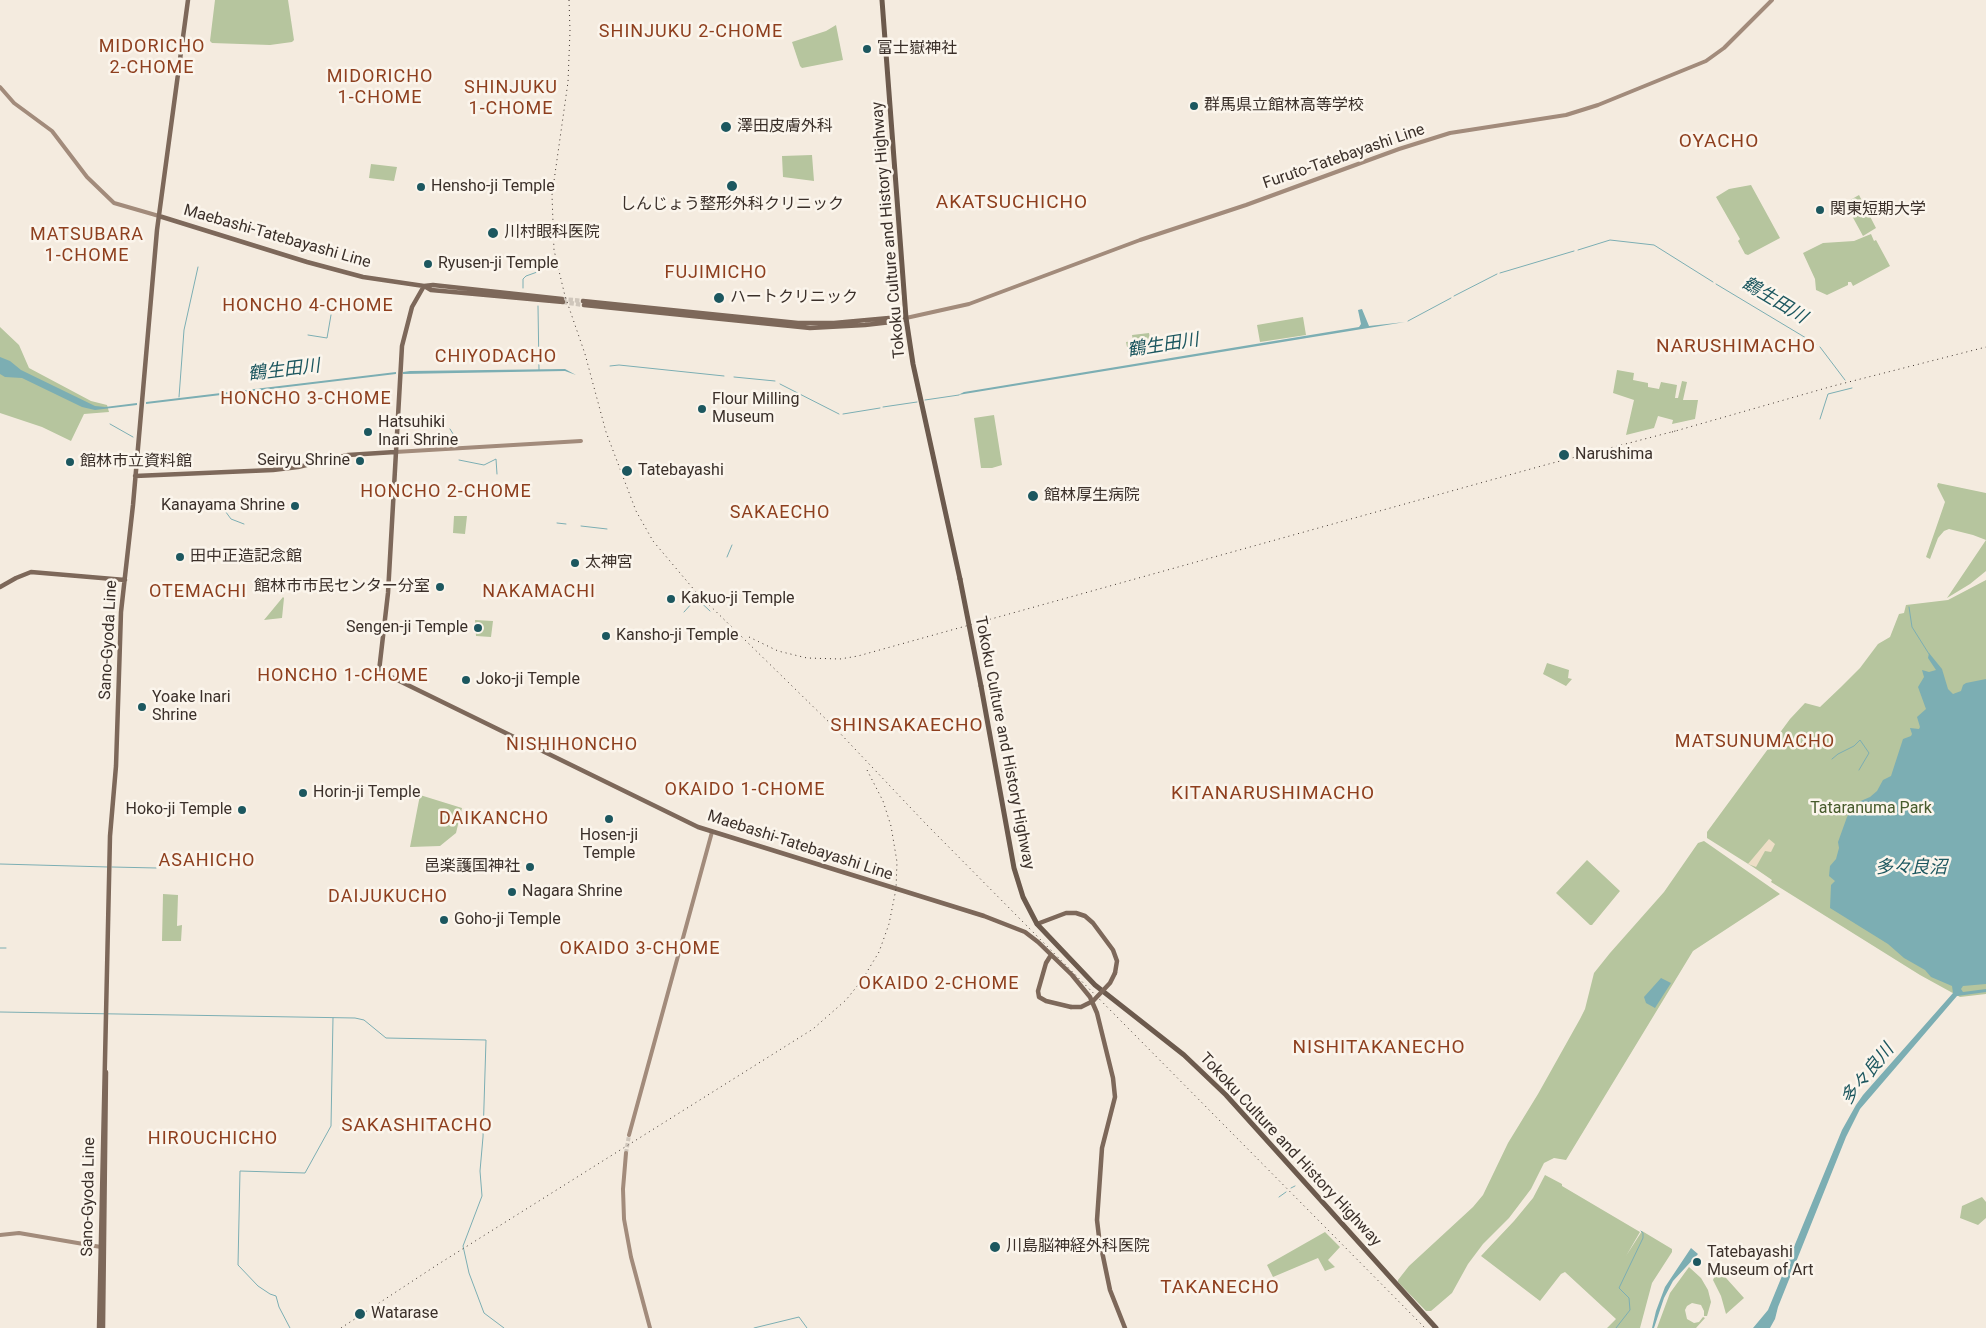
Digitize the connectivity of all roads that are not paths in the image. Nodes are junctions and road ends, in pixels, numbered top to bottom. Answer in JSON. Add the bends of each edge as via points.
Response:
{"nodes":[{"id":1,"x":188,"y":0,"type":"edge"},
{"id":2,"x":882,"y":0,"type":"edge"},
{"id":3,"x":1772,"y":0,"type":"edge"},
{"id":4,"x":0,"y":87,"type":"edge"},
{"id":5,"x":159,"y":216,"type":"junction"},
{"id":6,"x":424,"y":286,"type":"junction"},
{"id":7,"x":562,"y":300,"type":"tunnel mouth"},
{"id":8,"x":584,"y":303,"type":"tunnel mouth"},
{"id":9,"x":906,"y":318,"type":"junction"},
{"id":10,"x":581,"y":441,"type":"dead end"},
{"id":11,"x":395,"y":452,"type":"junction"},
{"id":12,"x":135,"y":476,"type":"junction"},
{"id":13,"x":125,"y":580,"type":"junction"},
{"id":14,"x":0,"y":587,"type":"edge"},
{"id":15,"x":712,"y":832,"type":"junction"},
{"id":16,"x":1037,"y":924,"type":"junction"},
{"id":17,"x":1051,"y":955,"type":"junction"},
{"id":18,"x":629,"y":1135,"type":"tunnel mouth"},
{"id":19,"x":626,"y":1154,"type":"tunnel mouth"},
{"id":20,"x":0,"y":1235,"type":"edge"},
{"id":21,"x":102,"y":1247,"type":"junction"},
{"id":22,"x":99,"y":1328,"type":"edge"},
{"id":23,"x":103,"y":1328,"type":"edge"},
{"id":24,"x":650,"y":1328,"type":"edge"},
{"id":25,"x":1125,"y":1328,"type":"edge"},
{"id":26,"x":1436,"y":1328,"type":"edge"}],
"edges":[{"from":1,"to":5,"type":"main road","name":"Maebashi-Tatebayashi Line"},
{"from":2,"to":9,"type":"highway","name":"Tokoku Culture and History Highway"},
{"from":3,"to":9,"type":"main road","name":"Furuto-Tatebayashi Line","via":[[1724,48],[1706,61],[1598,105],[1566,115],[1457,132],[1422,142],[1140,240],[969,304]]},
{"from":4,"to":5,"type":"main road","via":[[14,103],[52,131],[88,177],[114,203]]},
{"from":5,"to":6,"type":"main road","name":"Maebashi-Tatebayashi Line","via":[[308,262]]},
{"from":5,"to":12,"type":"main road","name":"Sano-Gyoda Line"},
{"from":6,"to":7,"type":"main road"},
{"from":6,"to":11,"type":"main road","name":"Maebashi-Tatebayashi Line","via":[[412,307],[402,346]]},
{"from":8,"to":9,"type":"main road","via":[[804,323]]},
{"from":9,"to":16,"type":"highway","name":"Tokoku Culture and History Highway","bridge":true,"via":[[916,380],[960,579],[1014,868],[1023,897]]},
{"from":10,"to":11,"type":"main road"},
{"from":11,"to":12,"type":"main road","via":[[348,455],[273,470]]},
{"from":11,"to":15,"type":"main road","name":"Maebashi-Tatebayashi Line","via":[[388,593],[379,671],[672,816]]},
{"from":12,"to":13,"type":"main road","name":"Sano-Gyoda Line"},
{"from":13,"to":14,"type":"main road","via":[[37,572],[24,574]]},
{"from":13,"to":21,"type":"main road","name":"Sano-Gyoda Line","via":[[110,836]]},
{"from":15,"to":17,"type":"main road","name":"Maebashi-Tatebayashi Line","via":[[1013,927],[1032,936]]},
{"from":15,"to":18,"type":"main road"},
{"from":16,"to":17,"type":"main road","bridge":true,"via":[[1066,913],[1085,916],[1113,950],[1117,961],[1116,973],[1093,1001],[1071,1007],[1046,1001],[1038,991]]},
{"from":16,"to":26,"type":"highway","name":"Tokoku Culture and History Highway","via":[[1095,985],[1184,1055],[1226,1095]]},
{"from":17,"to":25,"type":"main road","name":"Maebashi-Tatebayashi Line","via":[[1090,997],[1113,1078],[1115,1097],[1102,1148],[1097,1220],[1110,1290]]},
{"from":19,"to":24,"type":"main road","via":[[624,1219]]},
{"from":20,"to":21,"type":"main road","via":[[19,1233]]},
{"from":21,"to":22,"type":"main road","name":"Sano-Gyoda Line"},
{"from":21,"to":23,"type":"main road","name":"Sano-Gyoda Line"}]}
